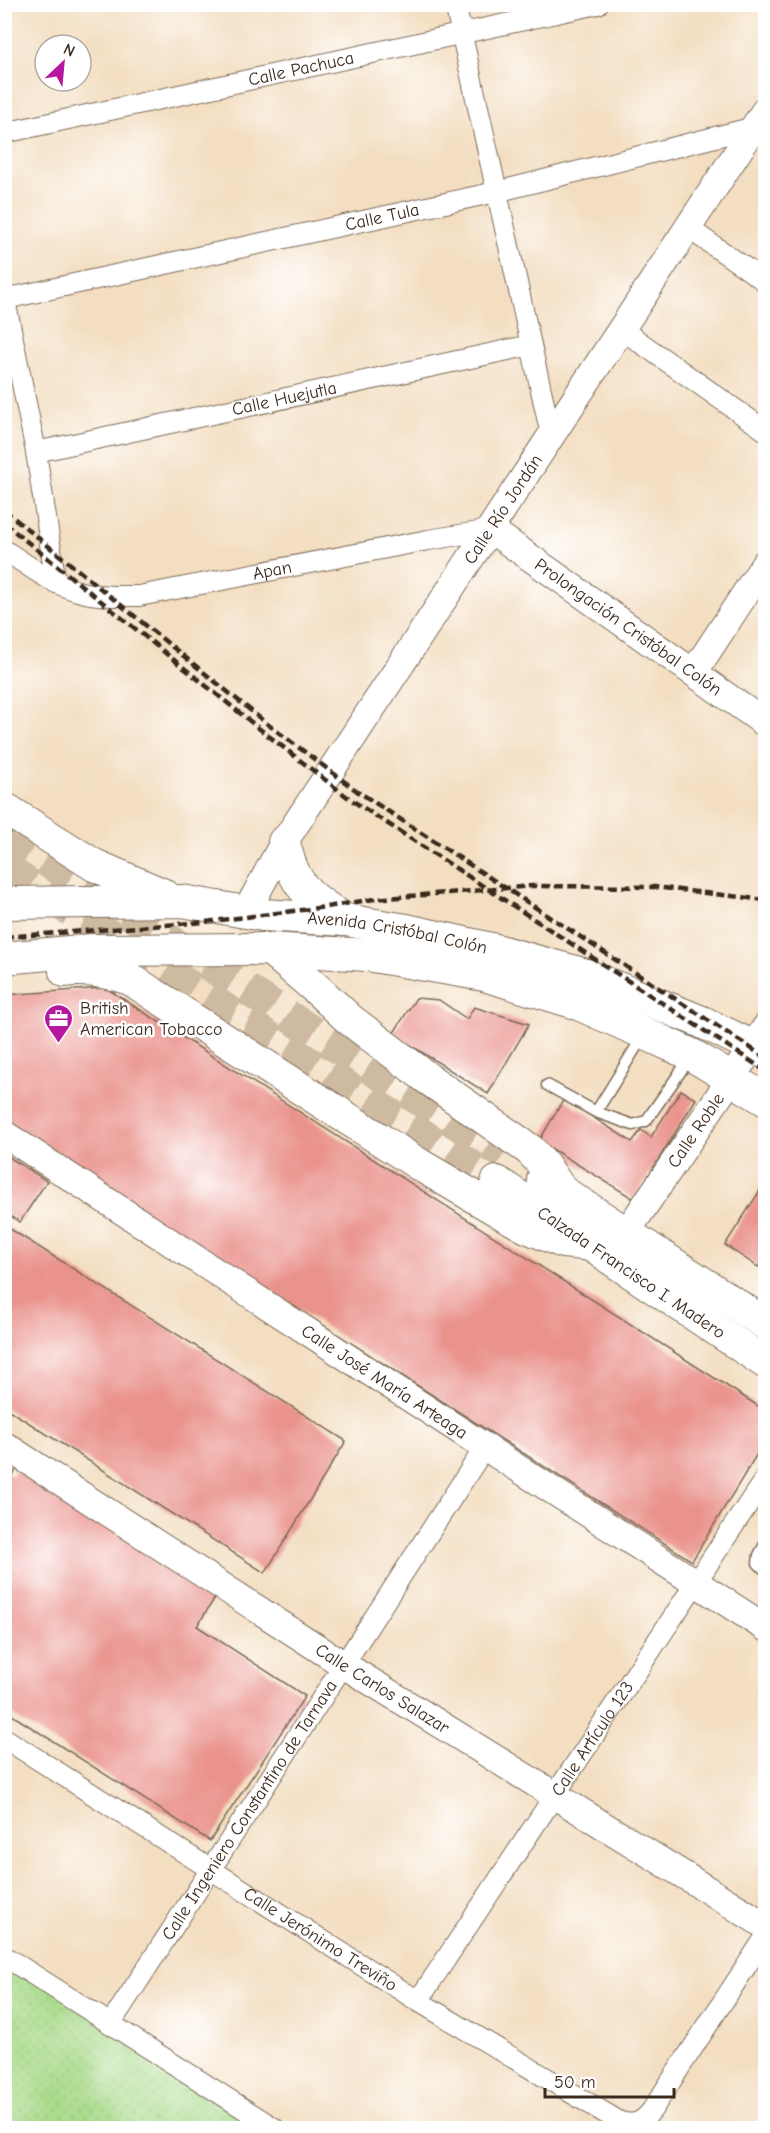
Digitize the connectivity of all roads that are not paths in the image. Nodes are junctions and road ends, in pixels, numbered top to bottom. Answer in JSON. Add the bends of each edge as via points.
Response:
{"nodes":[{"id":1,"x":455,"y":4,"type":"edge"},
{"id":2,"x":598,"y":4,"type":"edge"},
{"id":3,"x":462,"y":34,"type":"junction"},
{"id":4,"x":762,"y":123,"type":"edge"},
{"id":5,"x":4,"y":133,"type":"edge"},
{"id":6,"x":496,"y":192,"type":"junction"},
{"id":7,"x":688,"y":228,"type":"junction"},
{"id":8,"x":765,"y":282,"type":"edge"},
{"id":9,"x":5,"y":297,"type":"edge"},
{"id":10,"x":621,"y":329,"type":"junction"},
{"id":11,"x":531,"y":345,"type":"junction"},
{"id":12,"x":765,"y":431,"type":"edge"},
{"id":13,"x":551,"y":435,"type":"junction"},
{"id":14,"x":36,"y":452,"type":"junction"},
{"id":15,"x":490,"y":530,"type":"junction"},
{"id":16,"x":4,"y":550,"type":"edge"},
{"id":17,"x":765,"y":562,"type":"edge"},
{"id":18,"x":56,"y":583,"type":"junction"},
{"id":19,"x":694,"y":672,"type":"junction"},
{"id":20,"x":765,"y":724,"type":"edge"},
{"id":21,"x":4,"y":808,"type":"edge"},
{"id":22,"x":284,"y":842,"type":"junction"},
{"id":23,"x":182,"y":902,"type":"junction"},
{"id":24,"x":8,"y":903,"type":"edge"},
{"id":25,"x":246,"y":912,"type":"junction"},
{"id":26,"x":345,"y":920,"type":"junction"},
{"id":27,"x":270,"y":949,"type":"junction"},
{"id":28,"x":4,"y":958,"type":"edge"},
{"id":29,"x":488,"y":962,"type":"junction"},
{"id":30,"x":4,"y":979,"type":"edge"},
{"id":31,"x":645,"y":1033,"type":"junction"},
{"id":32,"x":761,"y":1042,"type":"edge"},
{"id":33,"x":692,"y":1056,"type":"junction"},
{"id":34,"x":732,"y":1078,"type":"junction"},
{"id":35,"x":547,"y":1085,"type":"dead end"},
{"id":36,"x":765,"y":1100,"type":"edge"},
{"id":37,"x":596,"y":1112,"type":"junction"},
{"id":38,"x":4,"y":1134,"type":"edge"},
{"id":39,"x":561,"y":1190,"type":"junction"},
{"id":40,"x":626,"y":1233,"type":"junction"},
{"id":41,"x":593,"y":1245,"type":"junction"},
{"id":42,"x":765,"y":1324,"type":"edge"},
{"id":43,"x":765,"y":1362,"type":"edge"},
{"id":44,"x":4,"y":1444,"type":"edge"},
{"id":45,"x":485,"y":1447,"type":"junction"},
{"id":46,"x":765,"y":1477,"type":"edge"},
{"id":47,"x":765,"y":1542,"type":"edge"},
{"id":48,"x":765,"y":1571,"type":"edge"},
{"id":49,"x":696,"y":1582,"type":"junction"},
{"id":50,"x":765,"y":1628,"type":"edge"},
{"id":51,"x":344,"y":1665,"type":"junction"},
{"id":52,"x":4,"y":1738,"type":"edge"},
{"id":53,"x":554,"y":1796,"type":"junction"},
{"id":54,"x":212,"y":1870,"type":"junction"},
{"id":55,"x":765,"y":1926,"type":"edge"},
{"id":56,"x":765,"y":1936,"type":"edge"},
{"id":57,"x":4,"y":1956,"type":"edge"},
{"id":58,"x":418,"y":2001,"type":"junction"},
{"id":59,"x":111,"y":2024,"type":"junction"},
{"id":60,"x":274,"y":2128,"type":"edge"}],
"edges":[{"from":1,"to":3,"type":"street"},
{"from":2,"to":3,"type":"street","name":"Calle Pachuca"},
{"from":3,"to":5,"type":"street","name":"Calle Pachuca"},
{"from":3,"to":6,"type":"street"},
{"from":4,"to":6,"type":"street","name":"Calle Tula"},
{"from":4,"to":7,"type":"street","name":"Calle Río Jordán"},
{"from":6,"to":9,"type":"street","name":"Calle Tula"},
{"from":6,"to":11,"type":"street"},
{"from":7,"to":8,"type":"street"},
{"from":7,"to":10,"type":"street","name":"Calle Río Jordán"},
{"from":9,"to":14,"type":"street"},
{"from":10,"to":12,"type":"street"},
{"from":10,"to":13,"type":"street","name":"Calle Río Jordán"},
{"from":11,"to":13,"type":"street"},
{"from":11,"to":14,"type":"street","name":"Calle Huejutla"},
{"from":13,"to":15,"type":"street","name":"Calle Río Jordán"},
{"from":14,"to":18,"type":"street"},
{"from":15,"to":18,"type":"street","name":"Apan","via":[[139,596],[92,594]]},
{"from":15,"to":19,"type":"street","name":"Prolongación Cristóbal Colón"},
{"from":15,"to":22,"type":"street","name":"Calle Río Jordán"},
{"from":16,"to":18,"type":"street","name":"Apan"},
{"from":17,"to":19,"type":"street"},
{"from":19,"to":20,"type":"street","name":"Prolongación Cristóbal Colón"},
{"from":21,"to":23,"type":"main road","via":[[94,865]]},
{"from":22,"to":25,"type":"street","name":"Calle Río Jordán"},
{"from":22,"to":26,"type":"main road","via":[[295,878],[310,895]]},
{"from":23,"to":24,"type":"main road","name":"Avenida Cristóbal Colón"},
{"from":23,"to":25,"type":"main road","name":"Avenida Cristóbal Colón"},
{"from":25,"to":26,"type":"main road","name":"Avenida Cristóbal Colón"},
{"from":26,"to":29,"type":"main road","name":"Avenida Cristóbal Colón","via":[[407,930]]},
{"from":27,"to":28,"type":"main road","name":"Avenida Cristóbal Colón","via":[[92,950]]},
{"from":27,"to":29,"type":"main road","name":"Avenida Cristóbal Colón"},
{"from":27,"to":39,"type":"main road","via":[[348,1019],[530,1150]]},
{"from":29,"to":31,"type":"main road","name":"Avenida Cristóbal Colón"},
{"from":29,"to":32,"type":"main road","name":"Avenida Cristóbal Colón","via":[[586,975]]},
{"from":30,"to":41,"type":"main road","via":[[81,969],[130,979],[498,1211],[563,1242]]},
{"from":31,"to":33,"type":"main road","name":"Avenida Cristóbal Colón"},
{"from":31,"to":37,"type":"lane"},
{"from":32,"to":34,"type":"street","name":"Calle Roble"},
{"from":33,"to":34,"type":"main road","name":"Avenida Cristóbal Colón"},
{"from":33,"to":37,"type":"lane","via":[[640,1125]]},
{"from":34,"to":36,"type":"main road","name":"Avenida Cristóbal Colón"},
{"from":34,"to":40,"type":"street","name":"Calle Roble"},
{"from":35,"to":37,"type":"lane"},
{"from":38,"to":45,"type":"street","name":"Calle José María Arteaga"},
{"from":39,"to":40,"type":"main road","name":"Calzada Francisco I. Madero"},
{"from":39,"to":41,"type":"main road","name":"Calzada Francisco I. Madero","via":[[501,1168]]},
{"from":40,"to":42,"type":"main road","name":"Calzada Francisco I. Madero"},
{"from":41,"to":43,"type":"main road","name":"Calzada Francisco I. Madero"},
{"from":44,"to":51,"type":"street","name":"Calle Carlos Salazar"},
{"from":45,"to":49,"type":"street","name":"Calle José María Arteaga"},
{"from":45,"to":51,"type":"street","name":"Calle Ingeniero Constantino de Tarnava"},
{"from":46,"to":49,"type":"street","name":"Calle Artículo 123"},
{"from":47,"to":48,"type":"lane","via":[[758,1563]]},
{"from":49,"to":50,"type":"street","name":"Calle José María Arteaga"},
{"from":49,"to":53,"type":"street","name":"Calle Artículo 123"},
{"from":51,"to":53,"type":"street","name":"Calle Carlos Salazar"},
{"from":51,"to":54,"type":"street","name":"Calle Ingeniero Constantino de Tarnava"},
{"from":52,"to":54,"type":"street","name":"Calle Jerónimo Treviño"},
{"from":53,"to":55,"type":"street","name":"Calle Carlos Salazar"},
{"from":53,"to":58,"type":"street","name":"Calle Artículo 123"},
{"from":54,"to":58,"type":"street","name":"Calle Jerónimo Treviño"},
{"from":54,"to":59,"type":"street","name":"Calle Ingeniero Constantino de Tarnava"},
{"from":56,"to":58,"type":"street","name":"Calle Jerónimo Treviño","via":[[644,2121],[632,2125]]},
{"from":57,"to":59,"type":"street"},
{"from":59,"to":60,"type":"street"}]}
